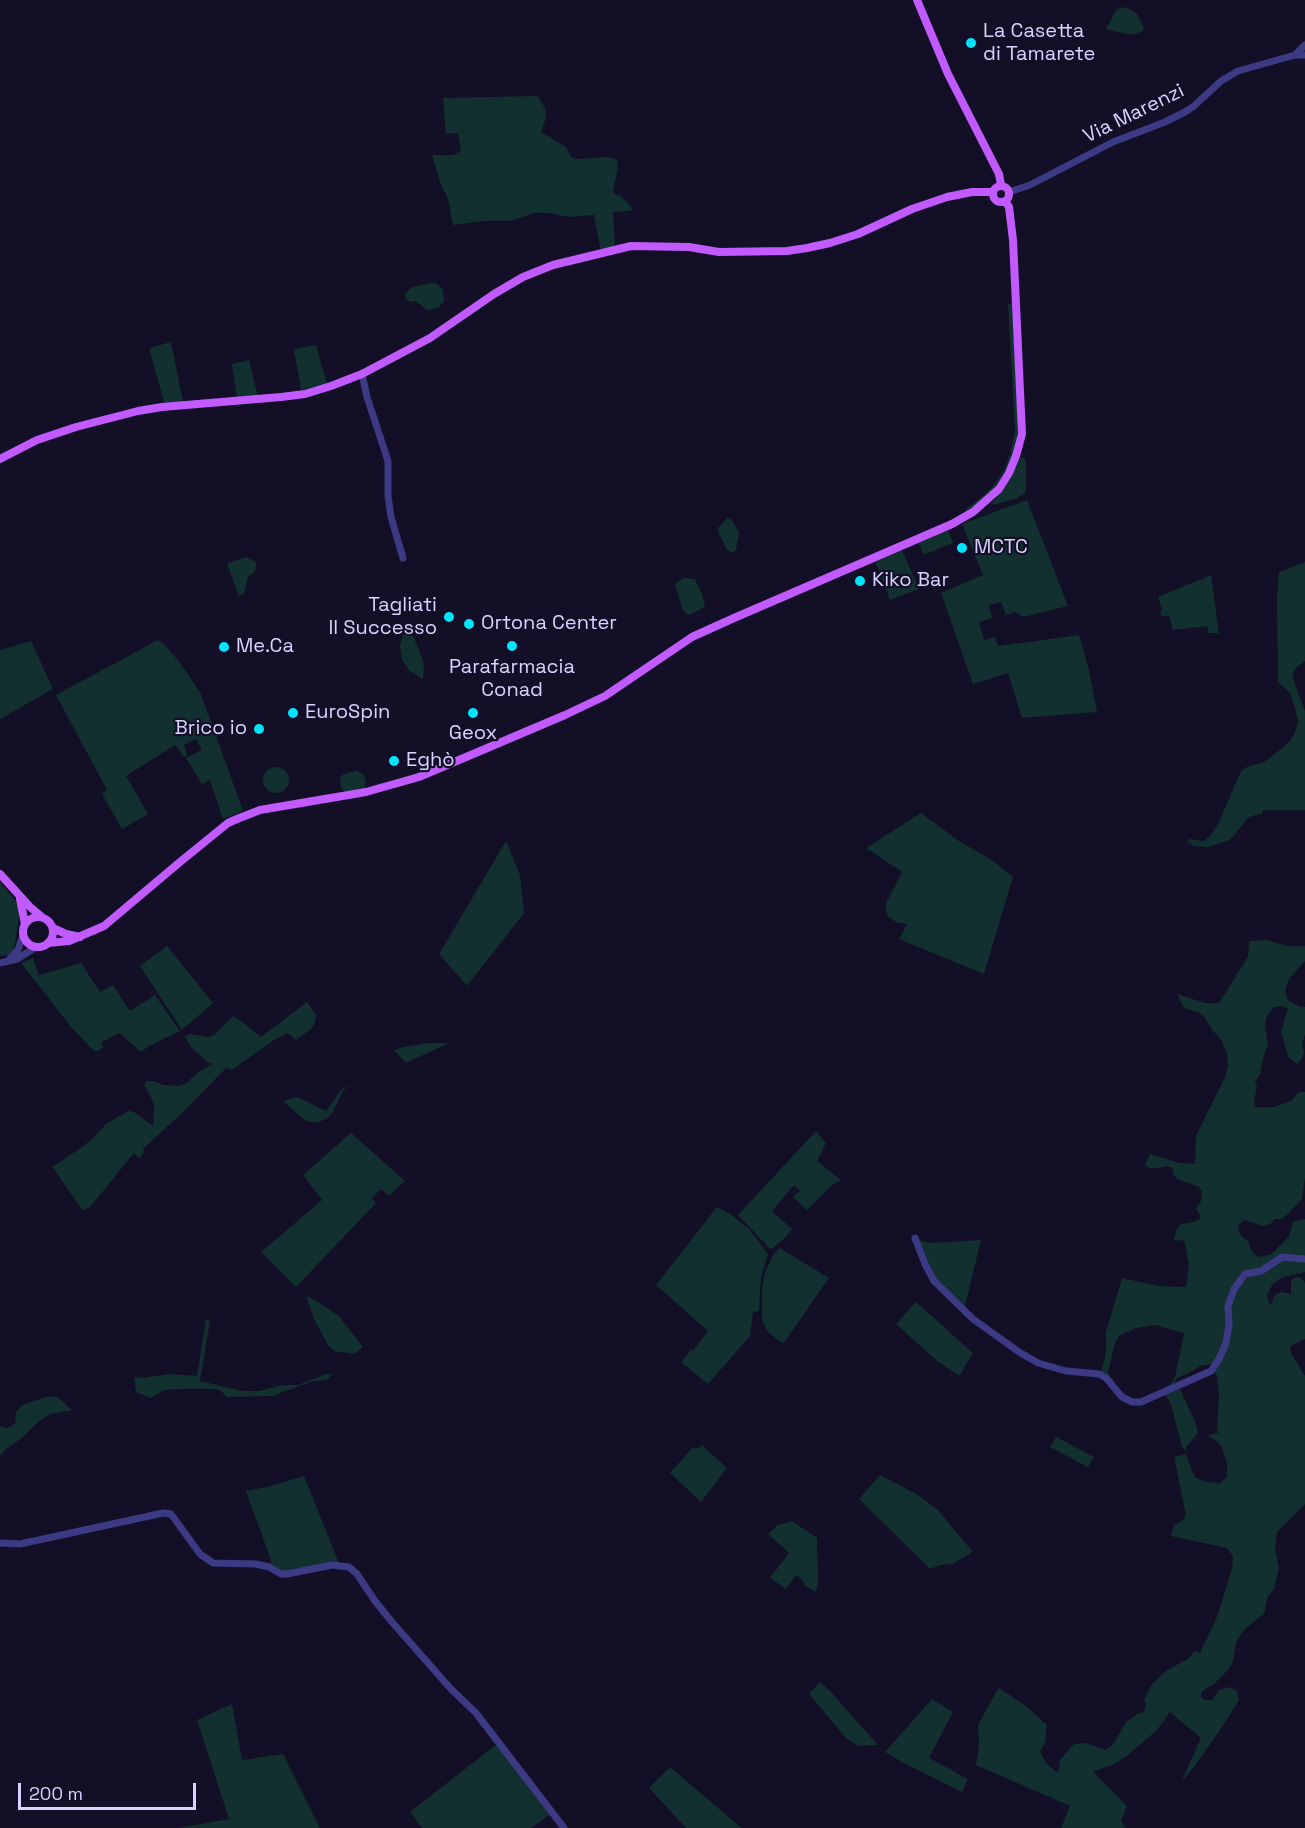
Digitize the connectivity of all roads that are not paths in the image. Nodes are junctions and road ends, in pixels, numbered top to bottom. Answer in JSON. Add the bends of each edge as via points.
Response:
{"nodes":[{"id":1,"x":917,"y":0,"type":"edge"},
{"id":2,"x":1305,"y":45,"type":"edge"},
{"id":3,"x":1295,"y":54,"type":"junction"},
{"id":4,"x":1305,"y":55,"type":"edge"},
{"id":5,"x":1001,"y":185,"type":"junction"},
{"id":6,"x":993,"y":192,"type":"junction"},
{"id":7,"x":1010,"y":192,"type":"junction"},
{"id":8,"x":1005,"y":201,"type":"junction"},
{"id":9,"x":362,"y":374,"type":"junction"},
{"id":10,"x":0,"y":459,"type":"edge"},
{"id":11,"x":403,"y":558,"type":"dead end"},
{"id":12,"x":0,"y":874,"type":"edge"},
{"id":13,"x":17,"y":893,"type":"junction"},
{"id":14,"x":42,"y":917,"type":"junction"},
{"id":15,"x":25,"y":924,"type":"junction"},
{"id":16,"x":53,"y":928,"type":"junction"},
{"id":17,"x":23,"y":935,"type":"junction"},
{"id":18,"x":80,"y":937,"type":"junction"},
{"id":19,"x":48,"y":943,"type":"junction"},
{"id":20,"x":36,"y":947,"type":"junction"},
{"id":21,"x":2,"y":962,"type":"edge"},
{"id":22,"x":915,"y":1238,"type":"dead end"},
{"id":23,"x":1305,"y":1259,"type":"edge"},
{"id":24,"x":0,"y":1543,"type":"edge"},
{"id":25,"x":564,"y":1828,"type":"edge"}],
"edges":[{"from":1,"to":5,"type":"main road"},
{"from":2,"to":3,"type":"street"},
{"from":3,"to":4,"type":"street","name":"Via Marenzi"},
{"from":3,"to":7,"type":"street","name":"Via Marenzi","via":[[1238,71],[1185,112]]},
{"from":5,"to":6,"type":"main road"},
{"from":5,"to":7,"type":"main road"},
{"from":6,"to":8,"type":"main road","via":[[995,200]]},
{"from":6,"to":9,"type":"main road","via":[[947,197],[858,234],[807,248],[719,252],[631,246],[553,265],[501,289],[430,338]]},
{"from":7,"to":8,"type":"main road"},
{"from":8,"to":18,"type":"main road","via":[[1013,240],[1022,434],[1009,474],[999,489],[973,512],[952,525],[692,638],[605,696],[419,777],[366,792],[260,810],[228,823],[111,921]]},
{"from":9,"to":10,"type":"main road","via":[[305,394],[138,411],[45,437]]},
{"from":9,"to":11,"type":"street","via":[[388,461],[391,517]]},
{"from":12,"to":13,"type":"main road"},
{"from":13,"to":14,"type":"main road"},
{"from":13,"to":15,"type":"main road"},
{"from":14,"to":15,"type":"main road"},
{"from":14,"to":16,"type":"main road"},
{"from":15,"to":17,"type":"main road"},
{"from":16,"to":18,"type":"main road"},
{"from":16,"to":19,"type":"main road"},
{"from":17,"to":20,"type":"main road"},
{"from":17,"to":21,"type":"street","via":[[18,950]]},
{"from":18,"to":19,"type":"main road"},
{"from":19,"to":20,"type":"main road"},
{"from":20,"to":21,"type":"street"},
{"from":22,"to":23,"type":"street","via":[[934,1281],[973,1319],[1038,1363],[1099,1374],[1132,1402],[1141,1402],[1211,1371],[1226,1343],[1228,1306],[1245,1274],[1261,1271],[1282,1257]]},
{"from":24,"to":25,"type":"street","via":[[20,1544],[163,1513],[171,1514],[200,1554],[213,1563],[256,1564],[281,1574],[332,1565],[349,1567],[392,1622],[476,1713]]}]}
